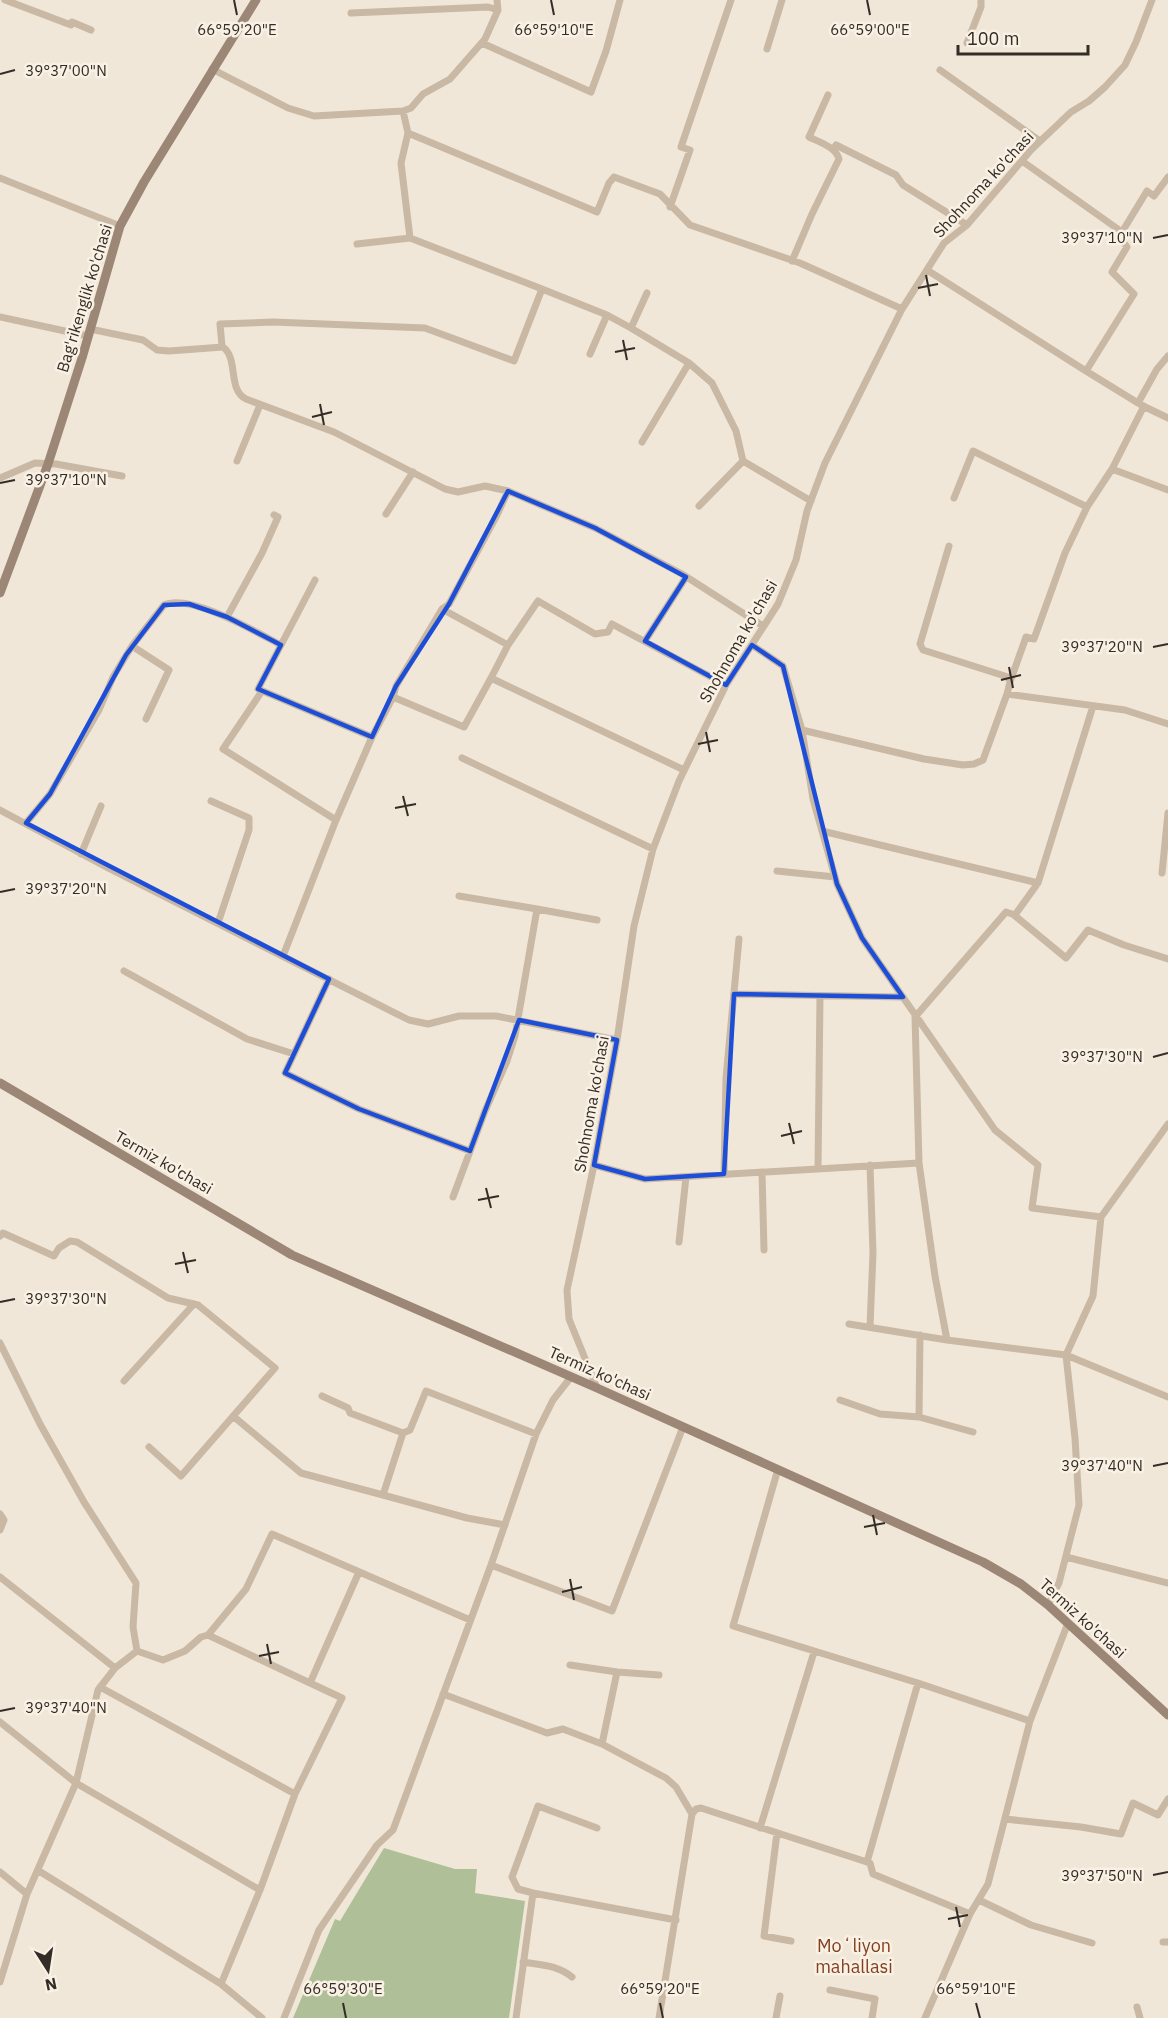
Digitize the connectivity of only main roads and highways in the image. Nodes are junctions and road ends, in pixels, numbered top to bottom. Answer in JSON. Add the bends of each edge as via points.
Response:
{"nodes":[{"id":1,"x":256,"y":0,"type":"edge"},
{"id":2,"x":0,"y":592,"type":"edge"},
{"id":3,"x":0,"y":1083,"type":"edge"},
{"id":4,"x":1168,"y":1715,"type":"edge"}],
"edges":[{"from":1,"to":2,"type":"main road","name":"Bag'rikenglik ko'chasi","via":[[120,226],[48,464]]},
{"from":3,"to":4,"type":"main road","name":"Termiz ko'chasi","via":[[292,1255],[983,1562],[1048,1605]]}]}
